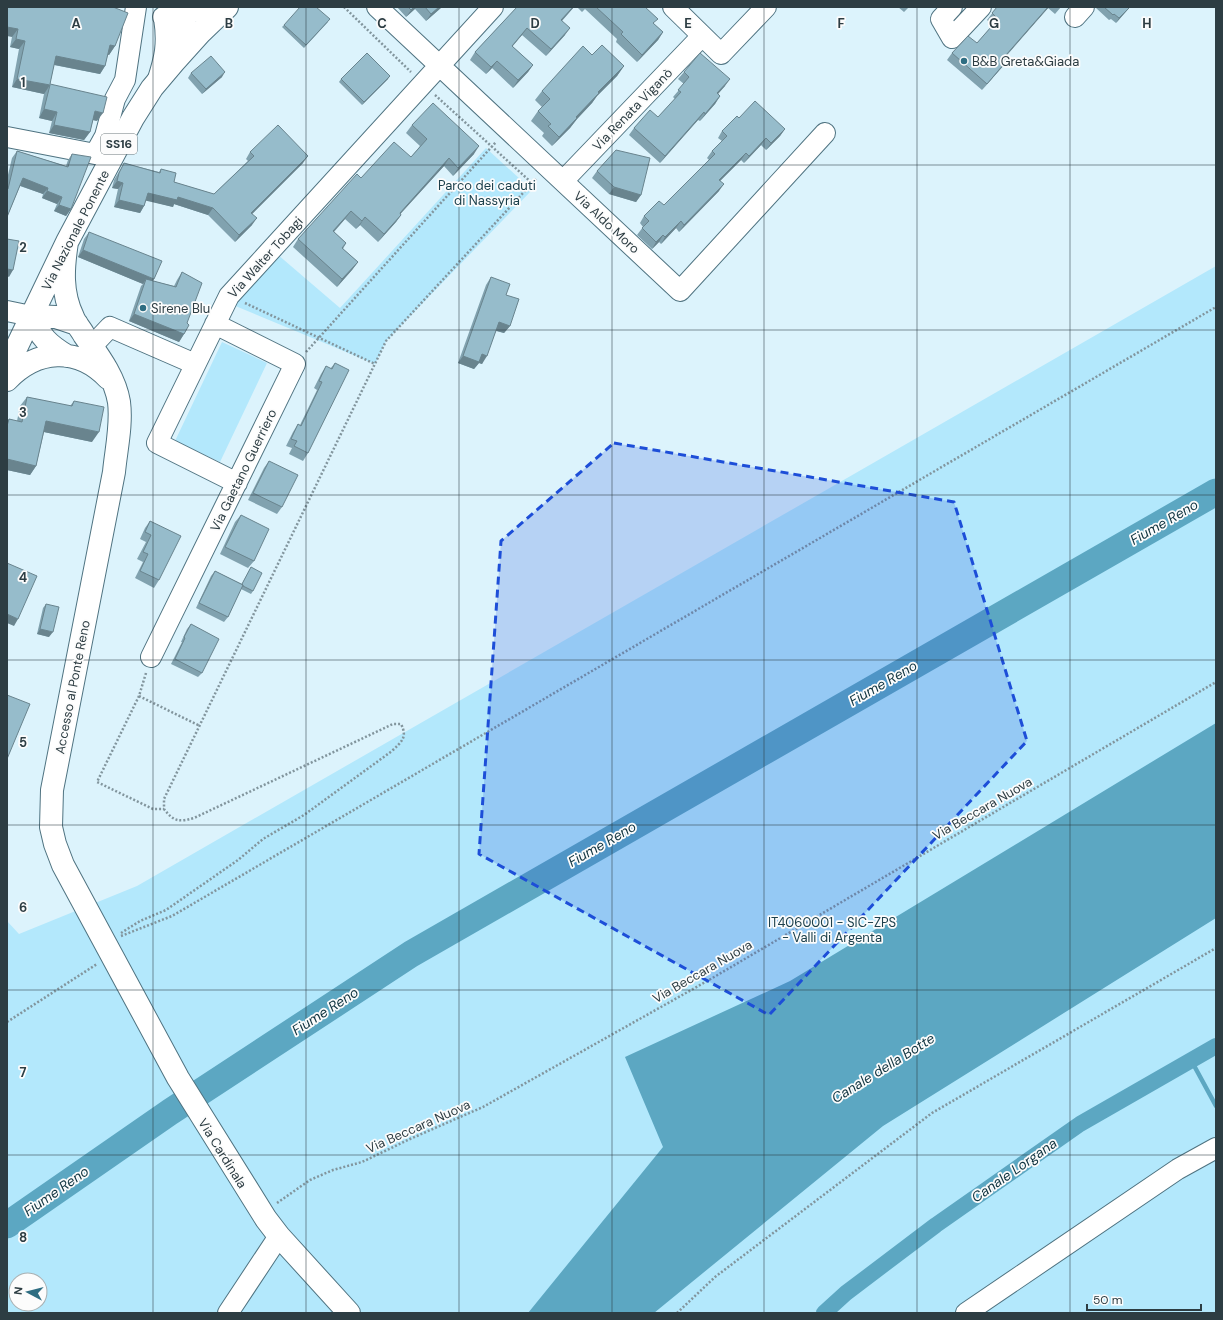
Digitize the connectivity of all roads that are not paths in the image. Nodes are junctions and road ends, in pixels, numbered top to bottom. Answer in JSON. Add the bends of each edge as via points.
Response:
{"nodes":[{"id":1,"x":136,"y":7,"type":"edge"},
{"id":2,"x":222,"y":7,"type":"edge"},
{"id":3,"x":227,"y":7,"type":"edge"},
{"id":4,"x":376,"y":7,"type":"edge"},
{"id":5,"x":494,"y":7,"type":"edge"},
{"id":6,"x":674,"y":7,"type":"edge"},
{"id":7,"x":766,"y":7,"type":"edge"},
{"id":8,"x":952,"y":7,"type":"edge"},
{"id":9,"x":981,"y":7,"type":"edge"},
{"id":10,"x":169,"y":10,"type":"edge"},
{"id":11,"x":702,"y":36,"type":"junction"},
{"id":12,"x":192,"y":42,"type":"junction"},
{"id":13,"x":439,"y":66,"type":"junction"},
{"id":14,"x":157,"y":82,"type":"junction"},
{"id":15,"x":825,"y":133,"type":"dead end"},
{"id":16,"x":7,"y":137,"type":"edge"},
{"id":17,"x":563,"y":181,"type":"junction"},
{"id":18,"x":67,"y":242,"type":"junction"},
{"id":19,"x":7,"y":311,"type":"edge"},
{"id":20,"x":31,"y":316,"type":"junction"},
{"id":21,"x":77,"y":324,"type":"junction"},
{"id":22,"x":215,"y":324,"type":"junction"},
{"id":23,"x":92,"y":346,"type":"junction"},
{"id":24,"x":67,"y":356,"type":"junction"},
{"id":25,"x":196,"y":364,"type":"junction"},
{"id":26,"x":7,"y":366,"type":"edge"},
{"id":27,"x":7,"y":380,"type":"edge"},
{"id":28,"x":114,"y":385,"type":"junction"},
{"id":29,"x":237,"y":483,"type":"junction"},
{"id":30,"x":151,"y":657,"type":"road end"},
{"id":31,"x":123,"y":974,"type":"joint"},
{"id":32,"x":1216,"y":1148,"type":"edge"},
{"id":33,"x":279,"y":1236,"type":"junction"},
{"id":34,"x":228,"y":1313,"type":"edge"},
{"id":35,"x":349,"y":1313,"type":"edge"},
{"id":36,"x":966,"y":1313,"type":"edge"}],
"edges":[{"from":1,"to":16,"type":"street","via":[[125,80],[115,99],[104,136],[95,154]]},
{"from":2,"to":10,"type":"street","via":[[190,12]]},
{"from":3,"to":12,"type":"main road","name":"Via Nazionale Ponente","number":"SS16"},
{"from":4,"to":13,"type":"street","name":"Via Aldo Moro"},
{"from":5,"to":13,"type":"street","name":"Via Walter Tobagi"},
{"from":6,"to":11,"type":"street"},
{"from":7,"to":11,"type":"street","via":[[721,54]]},
{"from":8,"to":9,"type":"street","via":[[941,19],[952,38]]},
{"from":10,"to":12,"type":"street","via":[[170,29],[176,36]]},
{"from":10,"to":14,"type":"street","via":[[164,62]]},
{"from":11,"to":17,"type":"street","name":"Via Renata Viganò"},
{"from":12,"to":14,"type":"main road","name":"Via Nazionale Ponente","number":"SS16"},
{"from":13,"to":17,"type":"street","name":"Via Aldo Moro"},
{"from":13,"to":22,"type":"street","name":"Via Walter Tobagi","via":[[229,296]]},
{"from":14,"to":18,"type":"main road","name":"Via Nazionale Ponente","number":"SS16","via":[[133,118]]},
{"from":15,"to":17,"type":"street","name":"Via Aldo Moro","via":[[680,291]]},
{"from":18,"to":20,"type":"main road","name":"Via Nazionale Ponente","number":"SS16"},
{"from":18,"to":21,"type":"main road","name":"Accesso al Ponte Reno","via":[[63,282],[67,301]]},
{"from":19,"to":20,"type":"street"},
{"from":20,"to":21,"type":"main road","via":[[56,317]]},
{"from":20,"to":24,"type":"main road","via":[[46,341]]},
{"from":20,"to":26,"type":"main road","name":"Via Nazionale Ponente","number":"SS16"},
{"from":21,"to":23,"type":"main road","name":"Accesso al Ponte Reno"},
{"from":22,"to":25,"type":"street","name":"Via Walter Tobagi"},
{"from":22,"to":29,"type":"street","name":"Via Gaetano Guerriero","via":[[295,364]]},
{"from":23,"to":25,"type":"street","via":[[110,326]]},
{"from":23,"to":28,"type":"main road","name":"Accesso al Ponte Reno"},
{"from":24,"to":27,"type":"main road","via":[[56,355],[33,361]]},
{"from":24,"to":28,"type":"main road","via":[[93,365]]},
{"from":25,"to":29,"type":"street","name":"Via Walter Tobagi","via":[[157,443]]},
{"from":28,"to":31,"type":"main road","name":"Accesso al Ponte Reno","via":[[119,402],[114,472],[50,809],[51,827],[63,865]]},
{"from":29,"to":30,"type":"street","name":"Via Gaetano Guerriero"},
{"from":31,"to":33,"type":"main road","name":"Via Cardinala","via":[[178,1078],[252,1199]]},
{"from":32,"to":36,"type":"street","via":[[1178,1169]]},
{"from":33,"to":34,"type":"street"},
{"from":33,"to":35,"type":"main road","name":"Via Cardinala"}]}
